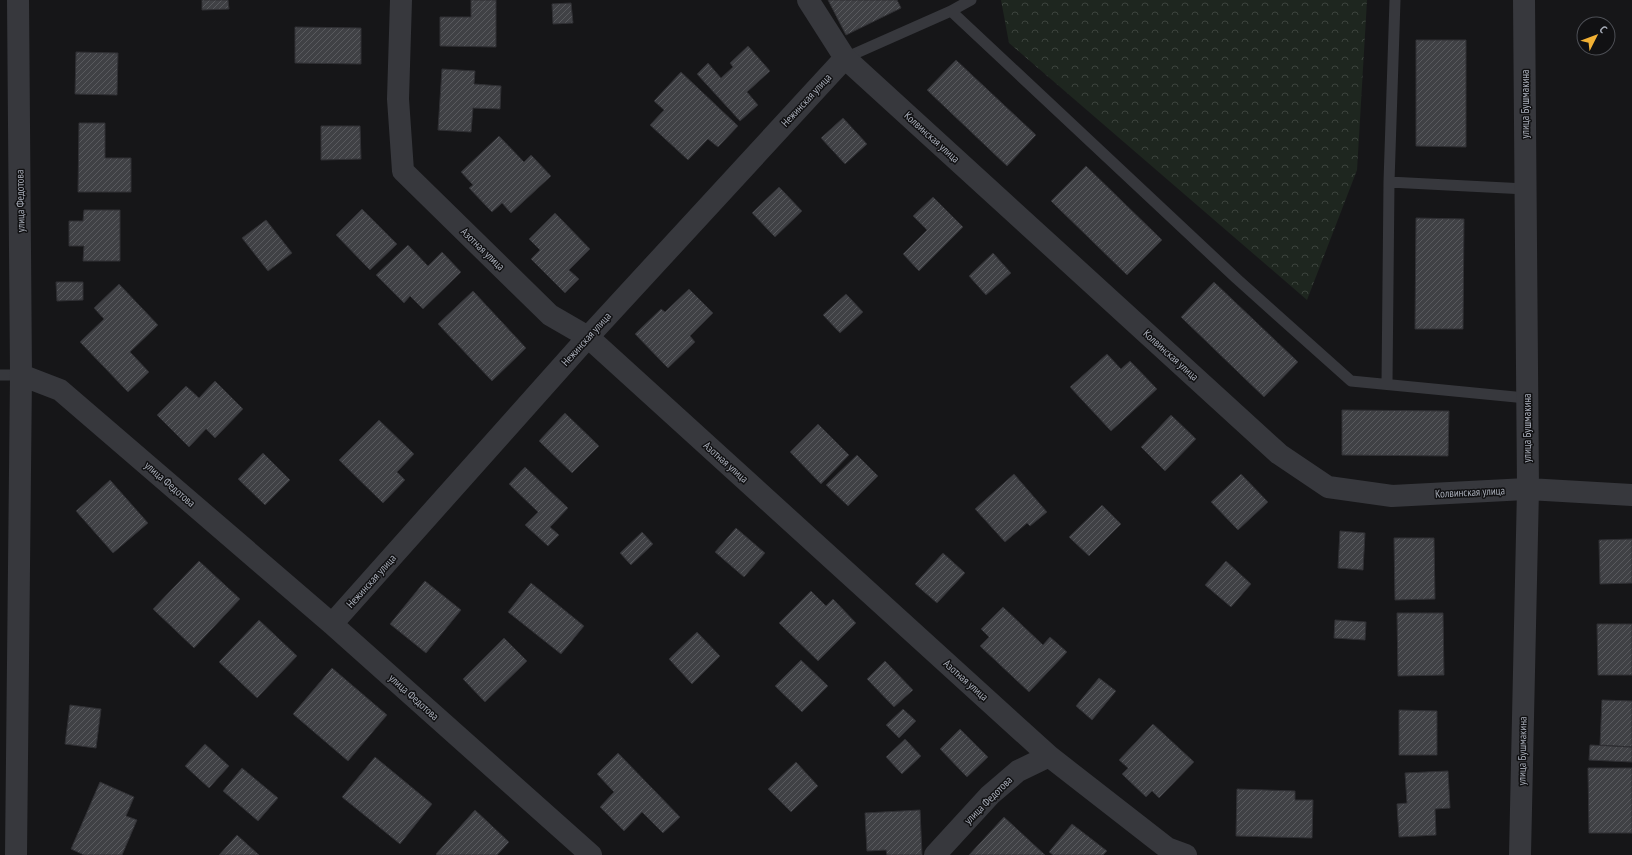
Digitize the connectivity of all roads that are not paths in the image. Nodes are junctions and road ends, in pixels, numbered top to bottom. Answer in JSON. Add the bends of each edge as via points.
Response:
{"nodes":[{"id":1,"x":18,"y":0,"type":"edge"},
{"id":2,"x":401,"y":0,"type":"edge"},
{"id":3,"x":808,"y":0,"type":"edge"},
{"id":4,"x":971,"y":0,"type":"edge"},
{"id":5,"x":1395,"y":0,"type":"edge"},
{"id":6,"x":1524,"y":0,"type":"edge"},
{"id":7,"x":952,"y":11,"type":"junction"},
{"id":8,"x":845,"y":58,"type":"junction"},
{"id":9,"x":1389,"y":182,"type":"junction"},
{"id":10,"x":1526,"y":190,"type":"junction"},
{"id":11,"x":588,"y":337,"type":"junction"},
{"id":12,"x":11,"y":375,"type":"edge"},
{"id":13,"x":1387,"y":384,"type":"junction"},
{"id":14,"x":1527,"y":398,"type":"junction"},
{"id":15,"x":1528,"y":489,"type":"junction"},
{"id":16,"x":1632,"y":495,"type":"edge"},
{"id":17,"x":332,"y":624,"type":"junction"},
{"id":18,"x":1050,"y":756,"type":"junction"},
{"id":19,"x":16,"y":855,"type":"edge"},
{"id":20,"x":591,"y":855,"type":"edge"},
{"id":21,"x":935,"y":855,"type":"edge"},
{"id":22,"x":1186,"y":855,"type":"edge"},
{"id":23,"x":1520,"y":855,"type":"edge"}],
"edges":[{"from":1,"to":12,"type":"street","name":"улица Федотова"},
{"from":2,"to":11,"type":"street","name":"Азотная улица","via":[[398,99],[403,171],[550,315]]},
{"from":3,"to":8,"type":"street","name":"Колвинская улица"},
{"from":4,"to":7,"type":"lane"},
{"from":5,"to":9,"type":"lane"},
{"from":6,"to":10,"type":"street","name":"улица Бушмакина"},
{"from":7,"to":8,"type":"lane"},
{"from":7,"to":13,"type":"lane","via":[[1237,279],[1351,381]]},
{"from":8,"to":11,"type":"street","name":"Нежинская улица"},
{"from":8,"to":15,"type":"street","name":"Колвинская улица","via":[[1280,454],[1328,488],[1392,496]]},
{"from":9,"to":10,"type":"lane"},
{"from":9,"to":13,"type":"lane"},
{"from":10,"to":14,"type":"street","name":"улица Бушмакина"},
{"from":11,"to":17,"type":"street","name":"Нежинская улица"},
{"from":11,"to":18,"type":"street","name":"Азотная улица"},
{"from":12,"to":17,"type":"street","name":"улица Федотова","via":[[60,390]]},
{"from":12,"to":19,"type":"street"},
{"from":13,"to":14,"type":"lane"},
{"from":14,"to":15,"type":"street","name":"улица Бушмакина"},
{"from":15,"to":16,"type":"street","name":"Колвинская улица"},
{"from":15,"to":23,"type":"street","name":"улица Бушмакина"},
{"from":17,"to":20,"type":"street","name":"улица Федотова"},
{"from":18,"to":21,"type":"street","name":"улица Федотова","via":[[1012,776],[990,795]]},
{"from":18,"to":22,"type":"street","name":"Азотная улица","via":[[1167,848]]}]}
